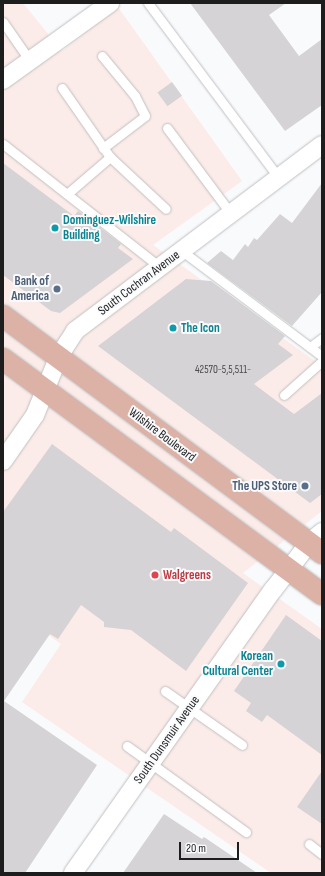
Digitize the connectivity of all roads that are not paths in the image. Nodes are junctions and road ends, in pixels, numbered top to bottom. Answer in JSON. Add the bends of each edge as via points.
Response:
{"nodes":[{"id":1,"x":110,"y":3,"type":"edge"},
{"id":2,"x":148,"y":3,"type":"edge"},
{"id":3,"x":3,"y":22,"type":"edge"},
{"id":4,"x":102,"y":56,"type":"dead end"},
{"id":5,"x":30,"y":61,"type":"junction"},
{"id":6,"x":3,"y":80,"type":"edge"},
{"id":7,"x":62,"y":88,"type":"dead end"},
{"id":8,"x":167,"y":128,"type":"dead end"},
{"id":9,"x":3,"y":144,"type":"edge"},
{"id":10,"x":322,"y":145,"type":"edge"},
{"id":11,"x":103,"y":148,"type":"junction"},
{"id":12,"x":110,"y":157,"type":"junction"},
{"id":13,"x":278,"y":178,"type":"junction"},
{"id":14,"x":67,"y":194,"type":"junction"},
{"id":15,"x":166,"y":209,"type":"dead end"},
{"id":16,"x":231,"y":214,"type":"junction"},
{"id":17,"x":182,"y":251,"type":"junction"},
{"id":18,"x":160,"y":267,"type":"junction"},
{"id":19,"x":3,"y":316,"type":"edge"},
{"id":20,"x":322,"y":338,"type":"edge"},
{"id":21,"x":310,"y":347,"type":"junction"},
{"id":22,"x":59,"y":356,"type":"junction"},
{"id":23,"x":322,"y":356,"type":"edge"},
{"id":24,"x":3,"y":359,"type":"edge"},
{"id":25,"x":322,"y":361,"type":"edge"},
{"id":26,"x":46,"y":390,"type":"junction"},
{"id":27,"x":284,"y":395,"type":"dead end"},
{"id":28,"x":3,"y":461,"type":"edge"},
{"id":29,"x":318,"y":543,"type":"edge"},
{"id":30,"x":288,"y":569,"type":"junction"},
{"id":31,"x":322,"y":594,"type":"edge"},
{"id":32,"x":165,"y":691,"type":"dead end"},
{"id":33,"x":189,"y":709,"type":"junction"},
{"id":34,"x":242,"y":745,"type":"dead end"},
{"id":35,"x":127,"y":746,"type":"dead end"},
{"id":36,"x":151,"y":763,"type":"junction"},
{"id":37,"x":246,"y":832,"type":"dead end"},
{"id":38,"x":309,"y":844,"type":"dead end"},
{"id":39,"x":322,"y":854,"type":"edge"},
{"id":40,"x":73,"y":873,"type":"edge"}],
"edges":[{"from":1,"to":5,"type":"street"},
{"from":2,"to":13,"type":"lane"},
{"from":3,"to":5,"type":"lane"},
{"from":4,"to":11,"type":"lane","via":[[135,96],[145,116]]},
{"from":5,"to":6,"type":"street"},
{"from":7,"to":11,"type":"lane"},
{"from":8,"to":16,"type":"lane"},
{"from":9,"to":14,"type":"lane"},
{"from":10,"to":13,"type":"street","name":"South Cochran Avenue"},
{"from":11,"to":12,"type":"lane"},
{"from":12,"to":14,"type":"lane"},
{"from":12,"to":15,"type":"lane"},
{"from":13,"to":16,"type":"street","name":"South Cochran Avenue"},
{"from":14,"to":18,"type":"lane"},
{"from":16,"to":17,"type":"street","name":"South Cochran Avenue"},
{"from":17,"to":18,"type":"street","name":"South Cochran Avenue"},
{"from":17,"to":21,"type":"lane"},
{"from":18,"to":22,"type":"street","name":"South Cochran Avenue","via":[[75,331]]},
{"from":19,"to":22,"type":"main road","name":"Wilshire Boulevard"},
{"from":20,"to":21,"type":"lane"},
{"from":21,"to":23,"type":"lane"},
{"from":22,"to":26,"type":"street","name":"South Cochran Avenue"},
{"from":22,"to":29,"type":"main road","name":"Wilshire Boulevard"},
{"from":24,"to":26,"type":"main road"},
{"from":25,"to":27,"type":"lane"},
{"from":26,"to":28,"type":"street","name":"South Cochran Avenue","via":[[35,415]]},
{"from":26,"to":30,"type":"main road"},
{"from":29,"to":30,"type":"street","name":"South Dunsmuir Avenue"},
{"from":30,"to":31,"type":"main road"},
{"from":30,"to":33,"type":"street","name":"South Dunsmuir Avenue"},
{"from":32,"to":33,"type":"lane"},
{"from":33,"to":34,"type":"lane"},
{"from":33,"to":36,"type":"street","name":"South Dunsmuir Avenue"},
{"from":35,"to":36,"type":"lane"},
{"from":36,"to":37,"type":"lane"},
{"from":36,"to":40,"type":"street","name":"South Dunsmuir Avenue"},
{"from":38,"to":39,"type":"lane"}]}
